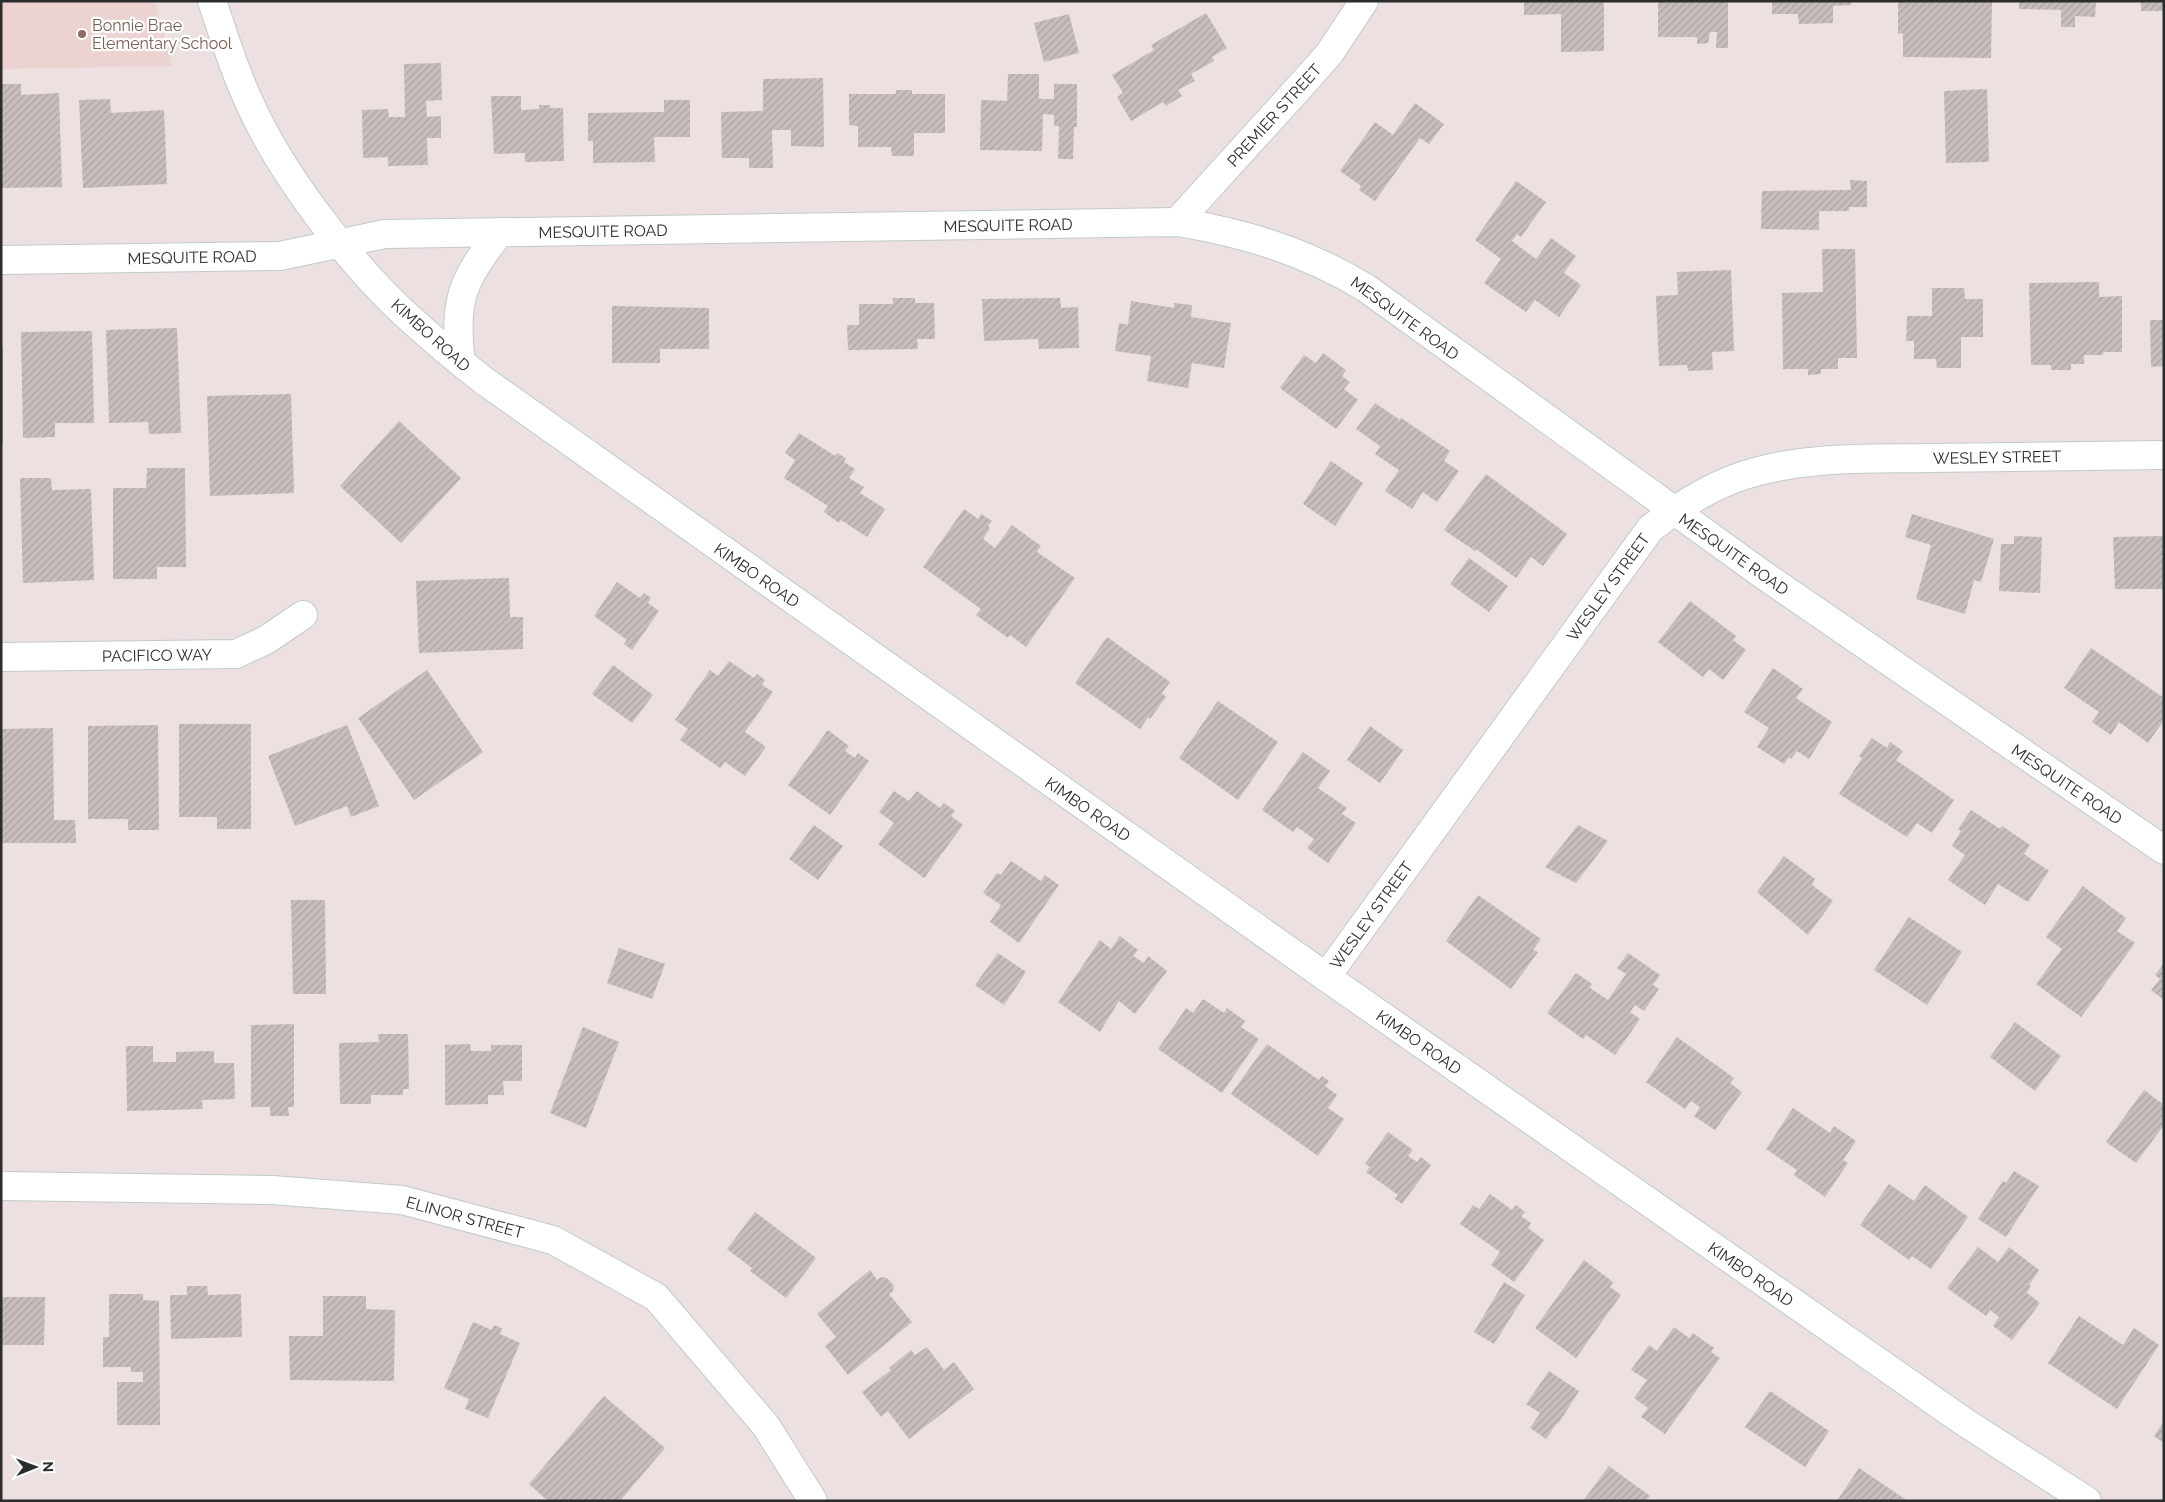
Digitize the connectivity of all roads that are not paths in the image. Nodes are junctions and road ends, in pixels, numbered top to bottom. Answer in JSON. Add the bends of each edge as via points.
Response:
{"nodes":[{"id":1,"x":212,"y":1,"type":"edge"},
{"id":2,"x":1364,"y":1,"type":"edge"},
{"id":3,"x":1177,"y":222,"type":"junction"},
{"id":4,"x":500,"y":232,"type":"junction"},
{"id":5,"x":341,"y":244,"type":"junction"},
{"id":6,"x":1,"y":260,"type":"edge"},
{"id":7,"x":461,"y":362,"type":"junction"},
{"id":8,"x":2164,"y":455,"type":"edge"},
{"id":9,"x":1672,"y":511,"type":"junction"},
{"id":10,"x":303,"y":615,"type":"dead end"},
{"id":11,"x":1,"y":657,"type":"edge"},
{"id":12,"x":2164,"y":850,"type":"edge"},
{"id":13,"x":1326,"y":977,"type":"junction"},
{"id":14,"x":1,"y":1186,"type":"edge"},
{"id":15,"x":2086,"y":1500,"type":"edge"},
{"id":16,"x":813,"y":1501,"type":"edge"}],
"edges":[{"from":1,"to":5,"type":"street","name":"KIMBO ROAD","via":[[250,105],[303,193]]},
{"from":2,"to":3,"type":"street","name":"PREMIER STREET","via":[[1329,54]]},
{"from":3,"to":4,"type":"street","name":"MESQUITE ROAD"},
{"from":3,"to":9,"type":"street","name":"MESQUITE ROAD","via":[[1272,243],[1336,270],[1366,288]]},
{"from":4,"to":5,"type":"street","name":"MESQUITE ROAD","via":[[385,234]]},
{"from":4,"to":7,"type":"street","via":[[477,261],[462,292],[458,310]]},
{"from":5,"to":6,"type":"street","name":"MESQUITE ROAD","via":[[280,256]]},
{"from":5,"to":7,"type":"street","name":"KIMBO ROAD","via":[[404,313]]},
{"from":7,"to":13,"type":"street","name":"KIMBO ROAD"},
{"from":8,"to":9,"type":"street","name":"WESLEY STREET","via":[[1874,459],[1792,464],[1746,474],[1713,487]]},
{"from":9,"to":12,"type":"street","name":"MESQUITE ROAD"},
{"from":9,"to":13,"type":"street","name":"WESLEY STREET","via":[[1650,529]]},
{"from":10,"to":11,"type":"street","name":"PACIFICO WAY","via":[[266,640],[236,654]]},
{"from":13,"to":15,"type":"street","name":"KIMBO ROAD","via":[[1963,1421]]},
{"from":14,"to":16,"type":"street","name":"ELINOR STREET","via":[[272,1190],[402,1200],[552,1240],[656,1297],[766,1426]]}]}
